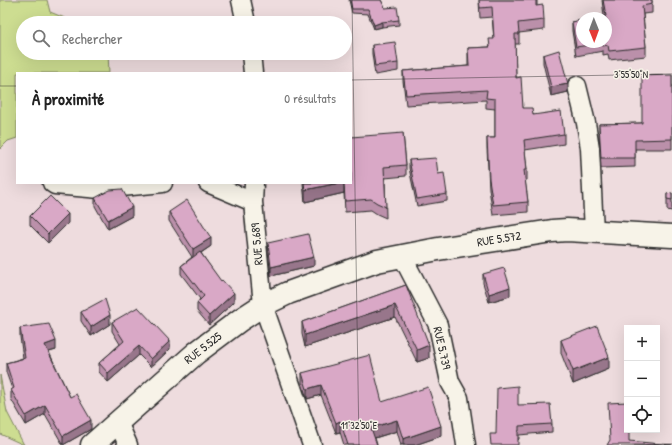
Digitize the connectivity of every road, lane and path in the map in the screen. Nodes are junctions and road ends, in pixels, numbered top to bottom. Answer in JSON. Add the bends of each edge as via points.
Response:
{"nodes":[{"id":1,"x":241,"y":0,"type":"edge"},
{"id":2,"x":244,"y":16,"type":"edge"},
{"id":3,"x":252,"y":60,"type":"edge"},
{"id":4,"x":253,"y":72,"type":"edge"},
{"id":5,"x":576,"y":86,"type":"dead end"},
{"id":6,"x":54,"y":184,"type":"edge"},
{"id":7,"x":152,"y":184,"type":"edge"},
{"id":8,"x":210,"y":184,"type":"edge"},
{"id":9,"x":254,"y":184,"type":"edge"},
{"id":10,"x":253,"y":202,"type":"junction"},
{"id":11,"x":594,"y":232,"type":"junction"},
{"id":12,"x":672,"y":236,"type":"edge"},
{"id":13,"x":402,"y":256,"type":"junction"},
{"id":14,"x":331,"y":278,"type":"joint"},
{"id":15,"x":263,"y":306,"type":"junction"},
{"id":16,"x":118,"y":422,"type":"junction"},
{"id":17,"x":92,"y":445,"type":"edge"},
{"id":18,"x":128,"y":445,"type":"edge"},
{"id":19,"x":312,"y":445,"type":"edge"},
{"id":20,"x":466,"y":445,"type":"edge"}],
"edges":[{"from":1,"to":2,"type":"street"},
{"from":3,"to":4,"type":"street"},
{"from":5,"to":11,"type":"street","via":[[590,148]]},
{"from":6,"to":7,"type":"street","via":[[100,189]]},
{"from":8,"to":10,"type":"street"},
{"from":9,"to":10,"type":"street","name":"RUE 5.689"},
{"from":10,"to":15,"type":"street","name":"RUE 5.689"},
{"from":11,"to":12,"type":"street","name":"RUE 5.572"},
{"from":11,"to":13,"type":"street","name":"RUE 5.572","via":[[552,231]]},
{"from":13,"to":14,"type":"street","name":"RUE 5.572","via":[[377,261]]},
{"from":13,"to":20,"type":"street","name":"RUE 5.739","via":[[438,325],[450,382],[460,398]]},
{"from":14,"to":15,"type":"street","name":"RUE 5.525","via":[[288,293]]},
{"from":15,"to":16,"type":"street","name":"RUE 5.525","via":[[196,353]]},
{"from":15,"to":19,"type":"street","name":"RUE 5.689"},
{"from":16,"to":17,"type":"street","name":"RUE 5.525"},
{"from":16,"to":18,"type":"street"}]}
